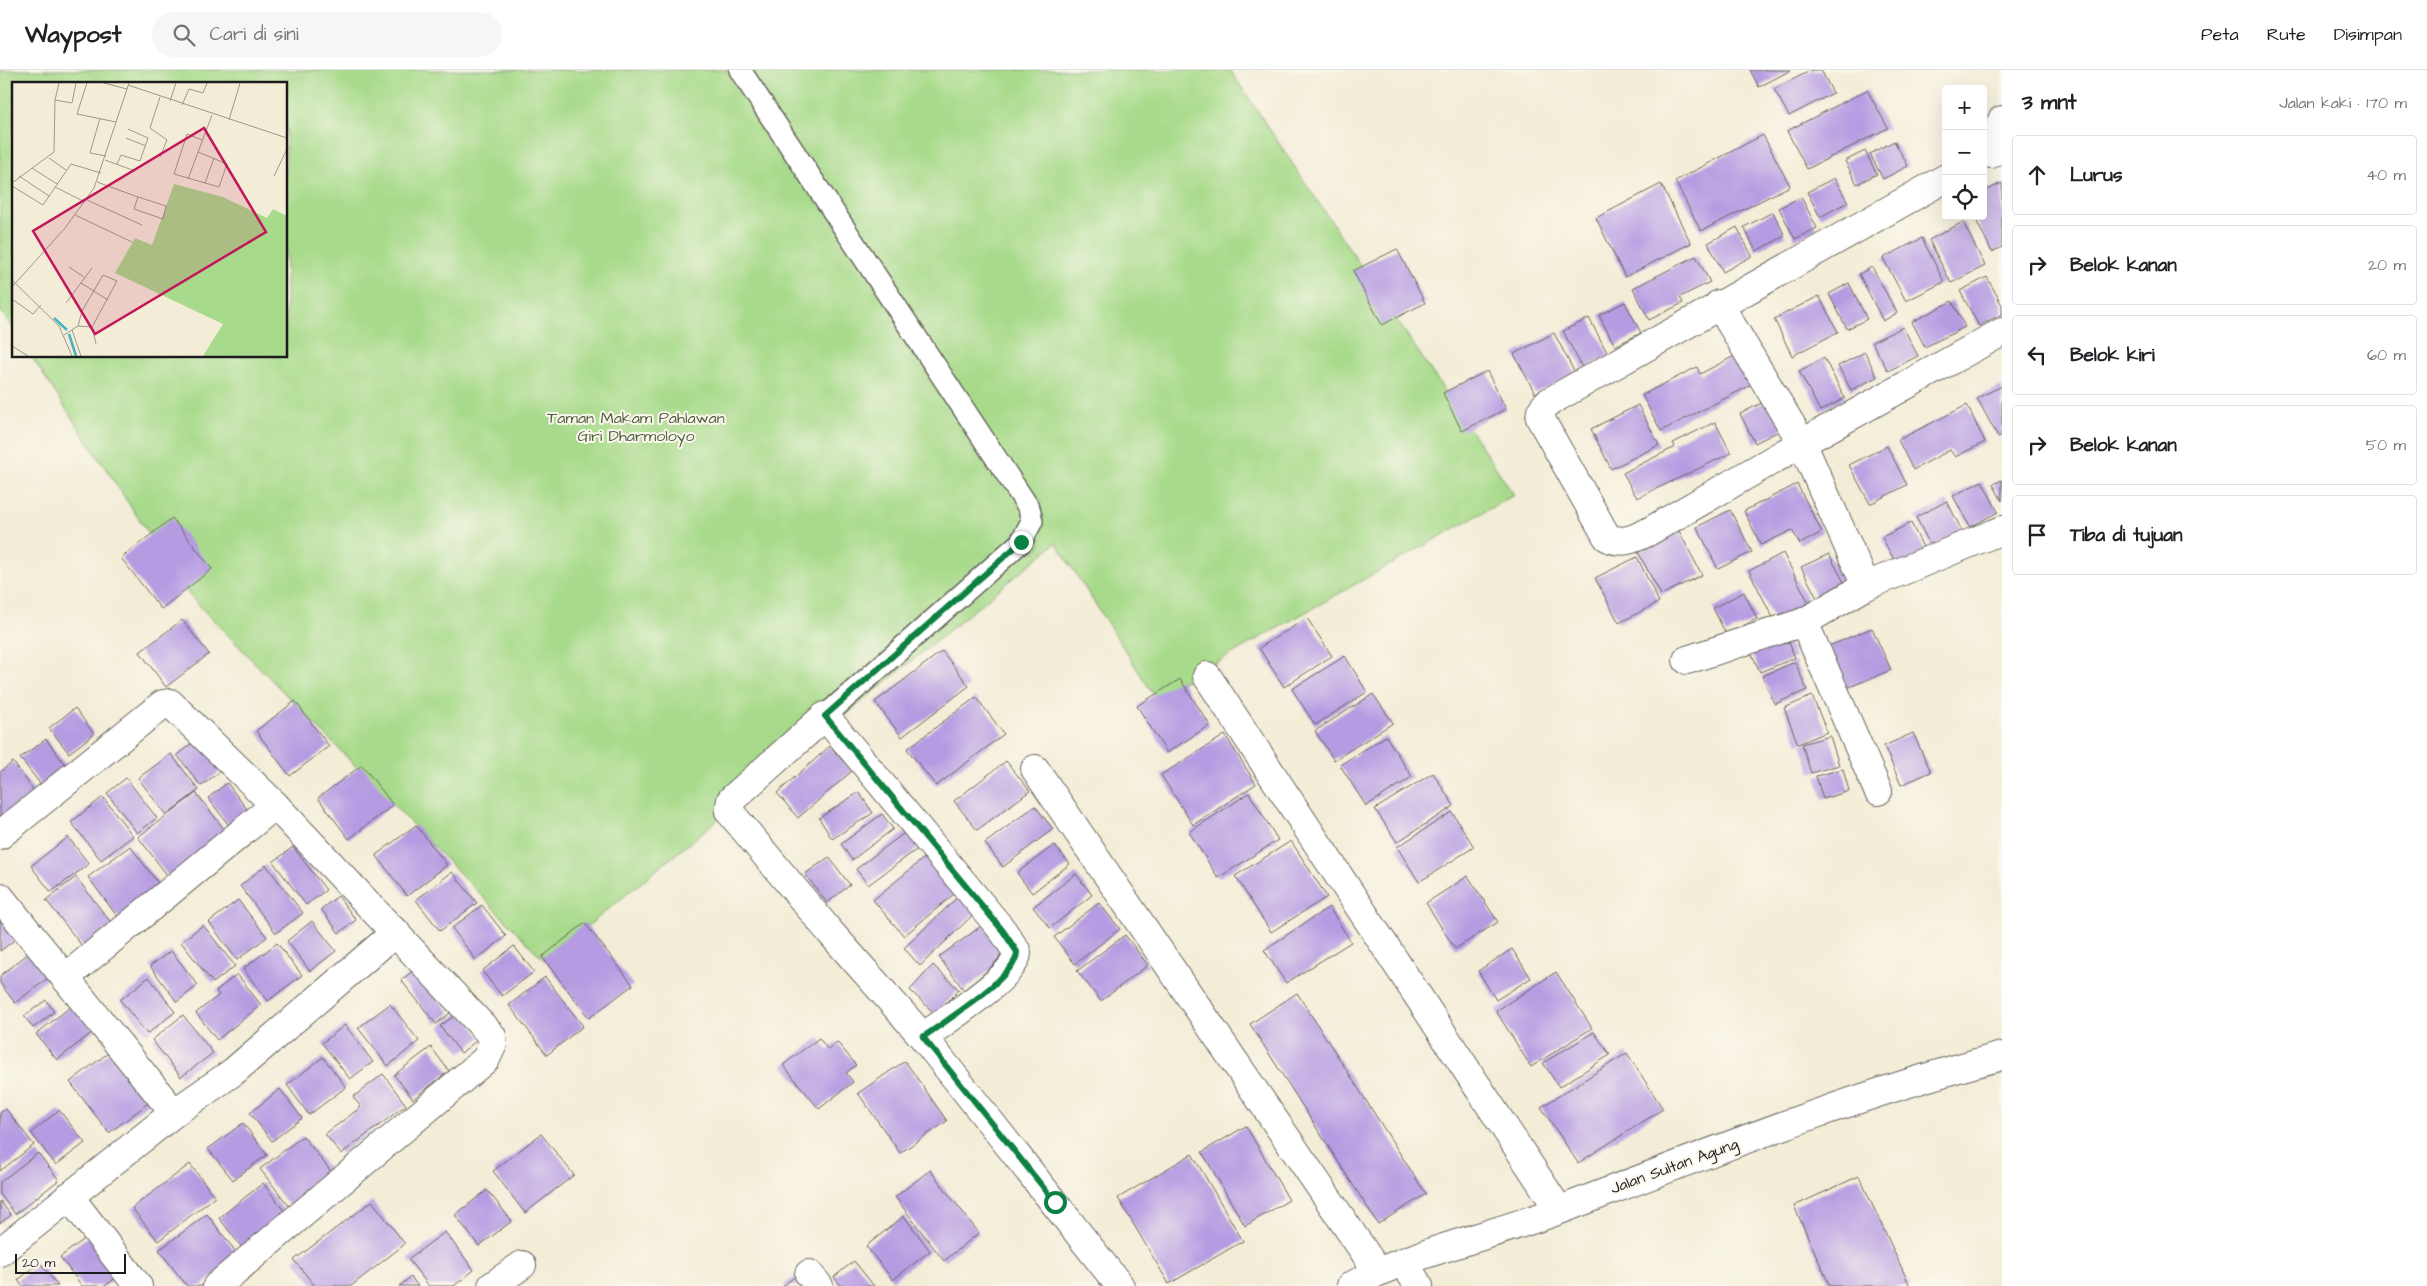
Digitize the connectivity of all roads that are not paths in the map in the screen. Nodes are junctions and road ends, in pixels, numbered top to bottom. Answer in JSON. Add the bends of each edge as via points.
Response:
{"nodes":[{"id":1,"x":740,"y":70,"type":"edge"},
{"id":2,"x":2002,"y":120,"type":"edge"},
{"id":3,"x":1992,"y":158,"type":"edge"},
{"id":4,"x":1942,"y":180,"type":"edge"},
{"id":5,"x":1719,"y":304,"type":"junction"},
{"id":6,"x":2002,"y":332,"type":"edge"},
{"id":7,"x":1802,"y":443,"type":"junction"},
{"id":8,"x":2002,"y":530,"type":"edge"},
{"id":9,"x":1866,"y":586,"type":"junction"},
{"id":10,"x":1804,"y":622,"type":"junction"},
{"id":11,"x":1687,"y":660,"type":"dead end"},
{"id":12,"x":1207,"y":676,"type":"dead end"},
{"id":13,"x":825,"y":716,"type":"junction"},
{"id":14,"x":1035,"y":769,"type":"dead end"},
{"id":15,"x":1878,"y":791,"type":"dead end"},
{"id":16,"x":275,"y":805,"type":"junction"},
{"id":17,"x":0,"y":834,"type":"edge"},
{"id":18,"x":0,"y":897,"type":"edge"},
{"id":19,"x":396,"y":932,"type":"junction"},
{"id":20,"x":65,"y":978,"type":"junction"},
{"id":21,"x":923,"y":1037,"type":"junction"},
{"id":22,"x":2002,"y":1056,"type":"edge"},
{"id":23,"x":174,"y":1113,"type":"junction"},
{"id":24,"x":69,"y":1196,"type":"junction"},
{"id":25,"x":1559,"y":1210,"type":"junction"},
{"id":26,"x":0,"y":1252,"type":"edge"},
{"id":27,"x":1403,"y":1262,"type":"junction"},
{"id":28,"x":522,"y":1265,"type":"dead end"},
{"id":29,"x":1378,"y":1272,"type":"junction"},
{"id":30,"x":138,"y":1286,"type":"edge"},
{"id":31,"x":217,"y":1286,"type":"edge"},
{"id":32,"x":492,"y":1286,"type":"edge"},
{"id":33,"x":1120,"y":1286,"type":"edge"},
{"id":34,"x":1351,"y":1286,"type":"edge"},
{"id":35,"x":1419,"y":1286,"type":"edge"}],
"edges":[{"from":1,"to":13,"type":"lane","via":[[1029,508],[1032,520],[1021,542]]},
{"from":2,"to":3,"type":"street"},
{"from":4,"to":5,"type":"street"},
{"from":5,"to":7,"type":"street"},
{"from":5,"to":7,"type":"street","via":[[1547,403],[1541,410],[1540,418],[1599,526],[1606,537],[1617,542],[1641,535]]},
{"from":6,"to":7,"type":"street"},
{"from":7,"to":9,"type":"street"},
{"from":8,"to":9,"type":"street"},
{"from":9,"to":10,"type":"street"},
{"from":10,"to":11,"type":"street"},
{"from":10,"to":15,"type":"street"},
{"from":12,"to":25,"type":"street"},
{"from":13,"to":21,"type":"street","via":[[1017,952],[1016,961],[993,986]]},
{"from":13,"to":21,"type":"street","via":[[731,800],[729,811]]},
{"from":14,"to":29,"type":"street"},
{"from":16,"to":17,"type":"street","via":[[175,706],[165,703]]},
{"from":16,"to":19,"type":"street"},
{"from":16,"to":20,"type":"street"},
{"from":18,"to":20,"type":"street"},
{"from":19,"to":23,"type":"street","via":[[233,1072]]},
{"from":19,"to":31,"type":"street","via":[[492,1036],[490,1052],[486,1059]]},
{"from":20,"to":23,"type":"street"},
{"from":21,"to":33,"type":"street"},
{"from":22,"to":25,"type":"street","name":"Jalan Sultan Agung","via":[[1951,1069],[1716,1149]]},
{"from":23,"to":24,"type":"street"},
{"from":24,"to":26,"type":"street"},
{"from":24,"to":30,"type":"street"},
{"from":25,"to":27,"type":"street","name":"Jalan Sultan Agung"},
{"from":27,"to":29,"type":"street","name":"Jalan Sultan Agung"},
{"from":27,"to":35,"type":"street"},
{"from":28,"to":32,"type":"street"},
{"from":29,"to":34,"type":"street","name":"Jalan Sultan Agung"}]}
